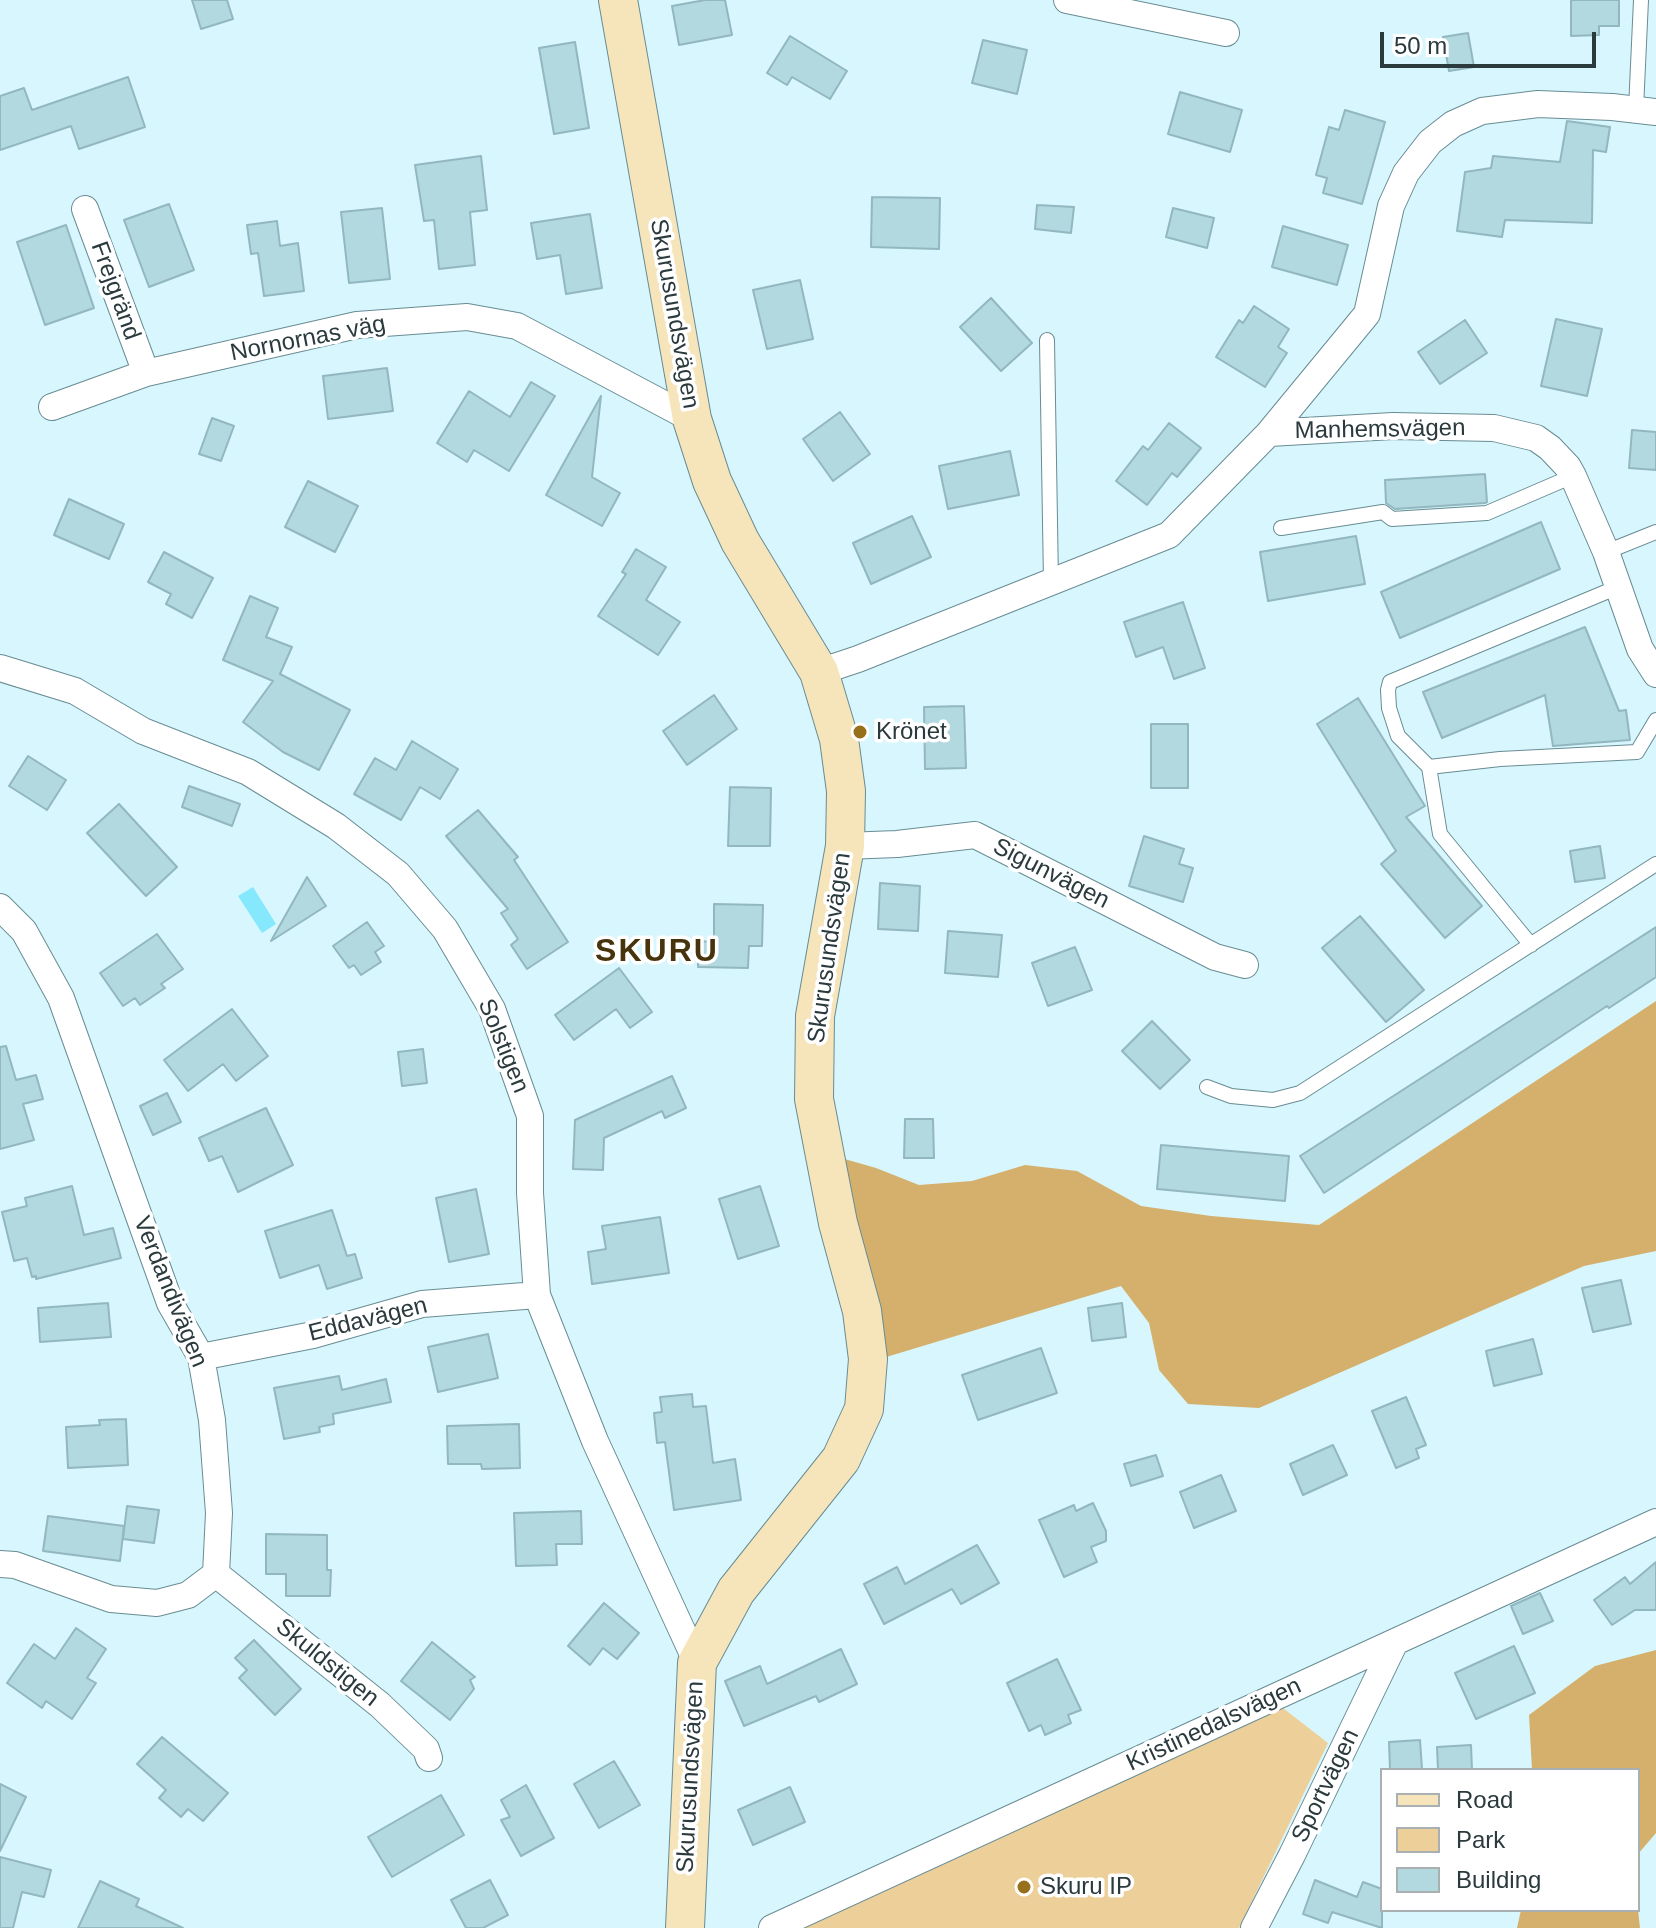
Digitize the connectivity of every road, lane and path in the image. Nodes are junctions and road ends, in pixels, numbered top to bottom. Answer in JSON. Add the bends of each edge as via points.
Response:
{"nodes":[{"id":1,"x":618,"y":0,"type":"edge"},
{"id":2,"x":1067,"y":0,"type":"edge"},
{"id":3,"x":1641,"y":0,"type":"edge"},
{"id":4,"x":1226,"y":33,"type":"dead end"},
{"id":5,"x":1646,"y":111,"type":"edge"},
{"id":6,"x":85,"y":209,"type":"dead end"},
{"id":7,"x":1047,"y":340,"type":"dead end"},
{"id":8,"x":146,"y":373,"type":"junction"},
{"id":9,"x":52,"y":407,"type":"dead end"},
{"id":10,"x":692,"y":419,"type":"junction"},
{"id":11,"x":1269,"y":433,"type":"junction"},
{"id":12,"x":1573,"y":476,"type":"junction"},
{"id":13,"x":1281,"y":528,"type":"dead end"},
{"id":14,"x":1656,"y":532,"type":"edge"},
{"id":15,"x":1606,"y":552,"type":"junction"},
{"id":16,"x":1051,"y":582,"type":"junction"},
{"id":17,"x":1618,"y":587,"type":"junction"},
{"id":18,"x":0,"y":668,"type":"edge"},
{"id":19,"x":819,"y":672,"type":"junction"},
{"id":20,"x":1656,"y":674,"type":"edge"},
{"id":21,"x":1656,"y":720,"type":"edge"},
{"id":22,"x":1429,"y":767,"type":"junction"},
{"id":23,"x":845,"y":846,"type":"junction"},
{"id":24,"x":1656,"y":864,"type":"edge"},
{"id":25,"x":0,"y":907,"type":"edge"},
{"id":26,"x":1531,"y":945,"type":"junction"},
{"id":27,"x":1245,"y":965,"type":"dead end"},
{"id":28,"x":1207,"y":1087,"type":"dead end"},
{"id":29,"x":537,"y":1295,"type":"junction"},
{"id":30,"x":201,"y":1357,"type":"junction"},
{"id":31,"x":1656,"y":1522,"type":"edge"},
{"id":32,"x":0,"y":1564,"type":"edge"},
{"id":33,"x":216,"y":1574,"type":"junction"},
{"id":34,"x":1395,"y":1642,"type":"junction"},
{"id":35,"x":697,"y":1663,"type":"junction"},
{"id":36,"x":429,"y":1758,"type":"dead end"},
{"id":37,"x":685,"y":1928,"type":"edge"},
{"id":38,"x":772,"y":1928,"type":"edge"},
{"id":39,"x":1254,"y":1928,"type":"edge"}],
"edges":[{"from":1,"to":10,"type":"street","name":"Skurusundsvägen"},
{"from":2,"to":4,"type":"street"},
{"from":3,"to":5,"type":"lane"},
{"from":5,"to":11,"type":"street","via":[[1538,104],[1482,111],[1430,142],[1406,173],[1391,206],[1367,314]]},
{"from":6,"to":8,"type":"street","name":"Frejgränd"},
{"from":7,"to":16,"type":"lane"},
{"from":8,"to":9,"type":"street","name":"Nornornas väg"},
{"from":8,"to":10,"type":"street","name":"Nornornas väg","via":[[357,325],[467,317],[517,326]]},
{"from":10,"to":19,"type":"street","name":"Skurusundsvägen","via":[[712,481],[740,541]]},
{"from":11,"to":12,"type":"street","name":"Manhemsvägen","via":[[1393,426],[1494,428],[1536,438]]},
{"from":11,"to":16,"type":"street","name":"Manhemsvägen","via":[[1169,535]]},
{"from":12,"to":13,"type":"lane","via":[[1487,513],[1392,519],[1383,512]]},
{"from":12,"to":15,"type":"street","name":"Manhemsvägen"},
{"from":14,"to":15,"type":"lane"},
{"from":15,"to":17,"type":"street","name":"Manhemsvägen"},
{"from":16,"to":19,"type":"street","name":"Manhemsvägen"},
{"from":17,"to":20,"type":"street","name":"Manhemsvägen","via":[[1640,649]]},
{"from":17,"to":22,"type":"lane","via":[[1390,682],[1389,708],[1398,736]]},
{"from":18,"to":29,"type":"street","name":"Solstigen","via":[[75,691],[143,731],[248,772],[336,826],[398,874],[427,907],[492,1009],[530,1116]]},
{"from":19,"to":23,"type":"street","name":"Skurusundsvägen","via":[[839,739],[846,791]]},
{"from":21,"to":22,"type":"lane","via":[[1637,752]]},
{"from":22,"to":26,"type":"lane","via":[[1440,834]]},
{"from":23,"to":27,"type":"street","name":"Sigunvägen","via":[[975,835],[1215,957]]},
{"from":23,"to":35,"type":"street","name":"Skurusundsvägen","via":[[815,1016],[814,1099],[862,1311],[868,1359],[864,1409],[841,1459],[736,1591]]},
{"from":24,"to":26,"type":"lane"},
{"from":25,"to":30,"type":"street","name":"Verdandivägen","via":[[24,931],[61,998],[170,1303]]},
{"from":26,"to":28,"type":"lane","via":[[1300,1093],[1273,1100],[1231,1096]]},
{"from":29,"to":30,"type":"street","name":"Eddavägen","via":[[422,1304],[313,1335]]},
{"from":29,"to":35,"type":"street","name":"Solstigen","via":[[595,1441]]},
{"from":30,"to":33,"type":"street","name":"Verdandivägen","via":[[219,1513]]},
{"from":31,"to":34,"type":"street","name":"Kristinedalsvägen"},
{"from":32,"to":33,"type":"street","via":[[111,1599],[157,1603],[188,1595]]},
{"from":33,"to":36,"type":"street","name":"Skuldstigen","via":[[380,1705]]},
{"from":34,"to":38,"type":"street","name":"Kristinedalsvägen"},
{"from":34,"to":39,"type":"street","name":"Sportvägen"},
{"from":35,"to":37,"type":"street","name":"Skurusundsvägen"}]}
